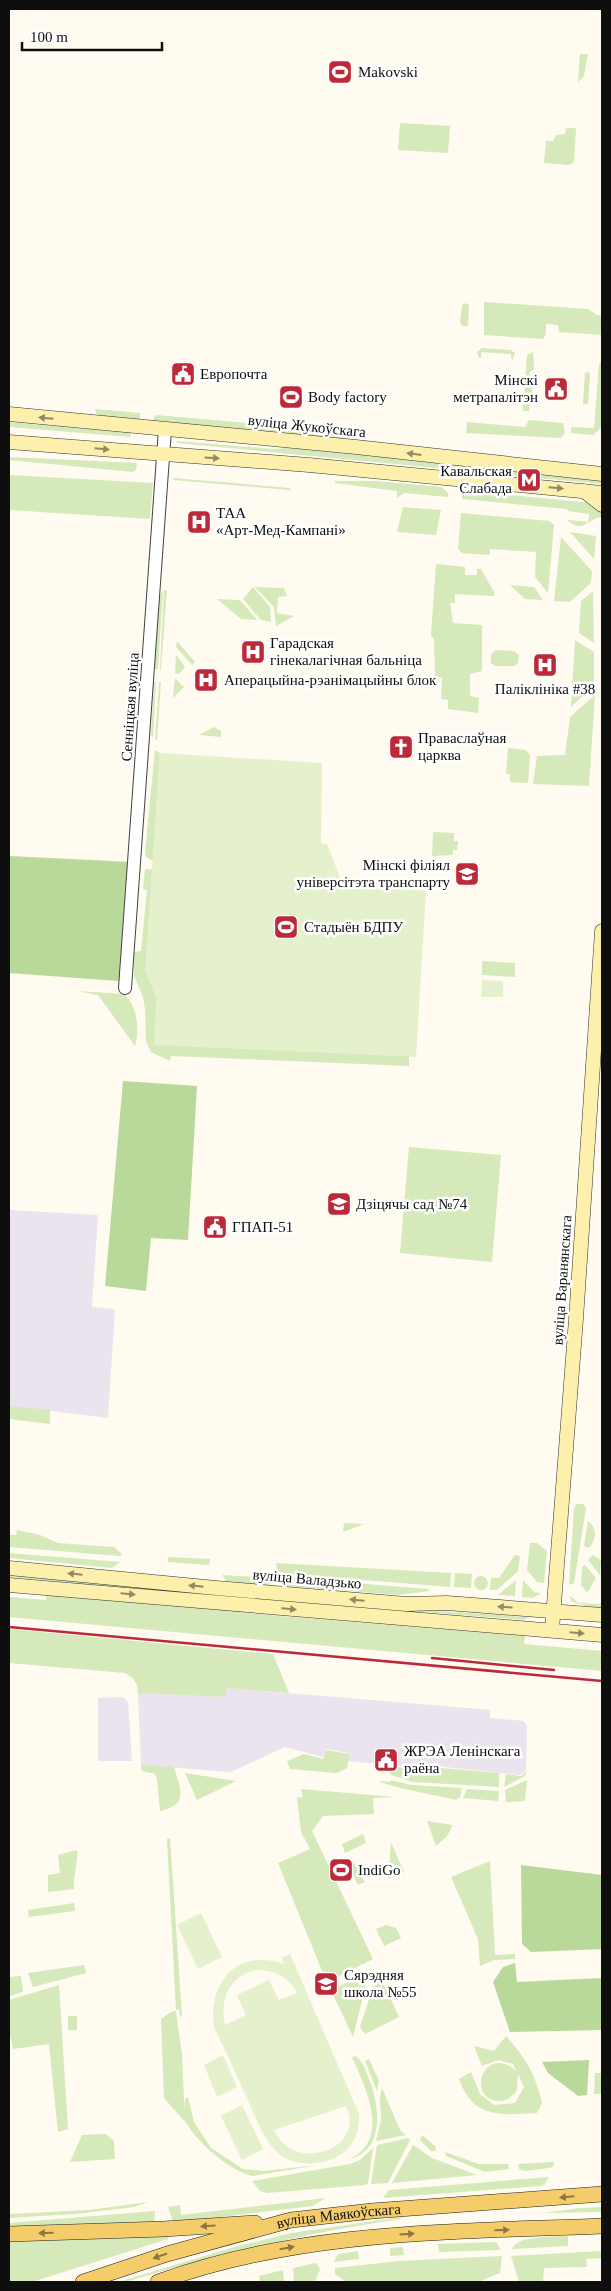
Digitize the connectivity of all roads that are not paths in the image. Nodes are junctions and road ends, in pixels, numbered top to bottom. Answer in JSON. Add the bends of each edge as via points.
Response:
{"nodes":[{"id":1,"x":9,"y":414,"type":"edge"},
{"id":2,"x":165,"y":429,"type":"junction"},
{"id":3,"x":9,"y":442,"type":"edge"},
{"id":4,"x":163,"y":454,"type":"junction"},
{"id":5,"x":602,"y":464,"type":"edge"},
{"id":6,"x":585,"y":472,"type":"junction"},
{"id":7,"x":602,"y":474,"type":"edge"},
{"id":8,"x":583,"y":491,"type":"junction"},
{"id":9,"x":602,"y":493,"type":"edge"},
{"id":10,"x":602,"y":505,"type":"edge"},
{"id":11,"x":602,"y":931,"type":"edge"},
{"id":12,"x":125,"y":988,"type":"dead end"},
{"id":13,"x":9,"y":1568,"type":"edge"},
{"id":14,"x":9,"y":1586,"type":"edge"},
{"id":15,"x":554,"y":1610,"type":"junction"},
{"id":16,"x":602,"y":1615,"type":"edge"},
{"id":17,"x":552,"y":1630,"type":"junction"},
{"id":18,"x":602,"y":1635,"type":"edge"},
{"id":19,"x":602,"y":2194,"type":"edge"},
{"id":20,"x":452,"y":2206,"type":"junction"},
{"id":21,"x":292,"y":2220,"type":"junction"},
{"id":22,"x":602,"y":2226,"type":"edge"},
{"id":23,"x":453,"y":2232,"type":"junction"},
{"id":24,"x":9,"y":2234,"type":"edge"},
{"id":25,"x":239,"y":2258,"type":"junction"},
{"id":26,"x":84,"y":2282,"type":"edge"},
{"id":27,"x":158,"y":2282,"type":"edge"},
{"id":28,"x":185,"y":2282,"type":"edge"}],
"edges":[{"from":2,"to":1,"type":"main road","name":"вуліца Жукоўскага","one_way":true},
{"from":2,"to":4,"type":"street","name":"Сенніцкая вуліца"},
{"from":6,"to":2,"type":"main road","name":"вуліца Жукоўскага","one_way":true},
{"from":3,"to":4,"type":"main road","one_way":true},
{"from":4,"to":8,"type":"main road","one_way":true},
{"from":4,"to":12,"type":"street","name":"Сенніцкая вуліца"},
{"from":5,"to":6,"type":"main road"},
{"from":6,"to":7,"type":"main road","name":"вуліца Жукоўскага"},
{"from":8,"to":9,"type":"main road"},
{"from":8,"to":10,"type":"main road"},
{"from":11,"to":15,"type":"main road","name":"вуліца Варанянскага"},
{"from":15,"to":13,"type":"main road","name":"вуліца Валадзько","one_way":true,"via":[[447,1603],[406,1604]]},
{"from":14,"to":17,"type":"main road","name":"вуліца Валадзько","one_way":true},
{"from":15,"to":16,"type":"main road","name":"вуліца Валадзько"},
{"from":15,"to":17,"type":"main road","name":"вуліца Варанянскага"},
{"from":17,"to":18,"type":"main road","name":"вуліца Валадзько","one_way":true},
{"from":19,"to":20,"type":"main road","name":"вуліца Маякоўскага","one_way":true},
{"from":20,"to":21,"type":"main road","name":"вуліца Маякоўскага"},
{"from":20,"to":23,"type":"main road"},
{"from":21,"to":24,"type":"main road","one_way":true,"via":[[164,2229]]},
{"from":21,"to":26,"type":"main road","name":"вуліца Маякоўскага","one_way":true,"via":[[167,2254]]},
{"from":23,"to":22,"type":"main road","name":"вуліца Маякоўскага","one_way":true},
{"from":25,"to":23,"type":"main road","name":"вуліца Маякоўскага","one_way":true,"via":[[327,2242]]},
{"from":25,"to":27,"type":"main road","name":"вуліца Маякоўскага"},
{"from":25,"to":28,"type":"main road"}]}
